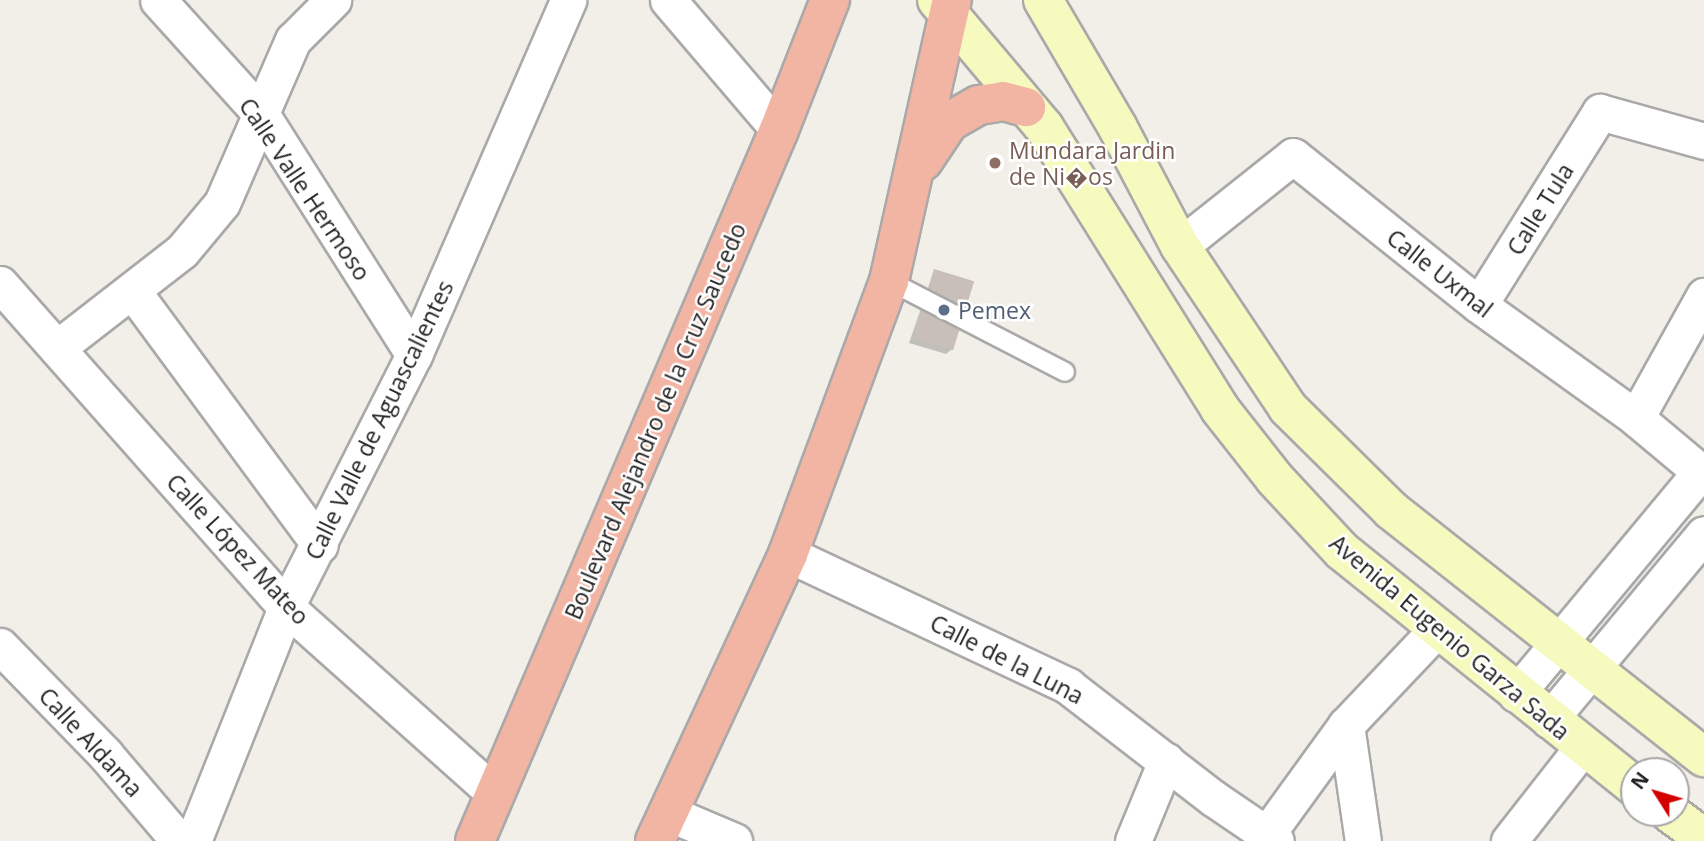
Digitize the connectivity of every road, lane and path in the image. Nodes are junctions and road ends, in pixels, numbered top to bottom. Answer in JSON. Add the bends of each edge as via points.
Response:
{"nodes":[{"id":1,"x":158,"y":0,"type":"edge"},
{"id":2,"x":333,"y":0,"type":"edge"},
{"id":3,"x":568,"y":0,"type":"edge"},
{"id":4,"x":668,"y":0,"type":"edge"},
{"id":5,"x":830,"y":0,"type":"edge"},
{"id":6,"x":1043,"y":0,"type":"edge"},
{"id":7,"x":946,"y":3,"type":"edge"},
{"id":8,"x":1026,"y":107,"type":"junction"},
{"id":9,"x":261,"y":114,"type":"junction"},
{"id":10,"x":779,"y":130,"type":"junction"},
{"id":11,"x":1704,"y":141,"type":"edge"},
{"id":12,"x":918,"y":168,"type":"junction"},
{"id":13,"x":1180,"y":246,"type":"junction"},
{"id":14,"x":889,"y":281,"type":"junction"},
{"id":15,"x":0,"y":284,"type":"edge"},
{"id":16,"x":134,"y":293,"type":"junction"},
{"id":17,"x":1704,"y":296,"type":"edge"},
{"id":18,"x":1479,"y":305,"type":"junction"},
{"id":19,"x":57,"y":348,"type":"junction"},
{"id":20,"x":414,"y":355,"type":"junction"},
{"id":21,"x":1065,"y":372,"type":"dead end"},
{"id":22,"x":1636,"y":418,"type":"junction"},
{"id":23,"x":1702,"y":474,"type":"edge"},
{"id":24,"x":1704,"y":534,"type":"edge"},
{"id":25,"x":320,"y":545,"type":"junction"},
{"id":26,"x":788,"y":554,"type":"junction"},
{"id":27,"x":286,"y":607,"type":"junction"},
{"id":28,"x":1436,"y":629,"type":"junction"},
{"id":29,"x":1560,"y":643,"type":"junction"},
{"id":30,"x":0,"y":646,"type":"edge"},
{"id":31,"x":1592,"y":669,"type":"junction"},
{"id":32,"x":1516,"y":694,"type":"junction"},
{"id":33,"x":1549,"y":720,"type":"junction"},
{"id":34,"x":1346,"y":725,"type":"junction"},
{"id":35,"x":1582,"y":748,"type":"junction"},
{"id":36,"x":1704,"y":757,"type":"edge"},
{"id":37,"x":1166,"y":761,"type":"junction"},
{"id":38,"x":1620,"y":776,"type":"edge"},
{"id":39,"x":495,"y":794,"type":"junction"},
{"id":40,"x":662,"y":827,"type":"edge"},
{"id":41,"x":1689,"y":827,"type":"edge"},
{"id":42,"x":1272,"y":837,"type":"edge"},
{"id":43,"x":1704,"y":838,"type":"edge"},
{"id":44,"x":179,"y":841,"type":"edge"},
{"id":45,"x":193,"y":841,"type":"edge"},
{"id":46,"x":475,"y":841,"type":"edge"},
{"id":47,"x":734,"y":841,"type":"edge"},
{"id":48,"x":1133,"y":841,"type":"edge"},
{"id":49,"x":1363,"y":841,"type":"edge"},
{"id":50,"x":1509,"y":841,"type":"edge"}],
"edges":[{"from":1,"to":9,"type":"street","name":"Calle Valle Hermoso"},
{"from":2,"to":9,"type":"street","via":[[293,40]]},
{"from":3,"to":20,"type":"street","name":"Calle Valle de Aguascalientes"},
{"from":4,"to":10,"type":"street"},
{"from":5,"to":10,"type":"highway","name":"Boulevard Alejandro de la Cruz Saucedo"},
{"from":6,"to":13,"type":"main road"},
{"from":7,"to":8,"type":"main road","name":"Avenida Eugenio Garza Sada"},
{"from":7,"to":12,"type":"highway"},
{"from":8,"to":12,"type":"highway","via":[[1003,101],[979,105],[949,122]]},
{"from":8,"to":28,"type":"main road","name":"Avenida Eugenio Garza Sada","via":[[1044,127],[1220,409],[1267,469],[1342,551]]},
{"from":9,"to":16,"type":"street","via":[[222,203],[182,251]]},
{"from":9,"to":20,"type":"street","name":"Calle Valle Hermoso"},
{"from":10,"to":39,"type":"highway","name":"Boulevard Alejandro de la Cruz Saucedo"},
{"from":11,"to":18,"type":"street","name":"Calle Tula","via":[[1600,112]]},
{"from":12,"to":14,"type":"highway"},
{"from":13,"to":18,"type":"street","name":"Calle Uxmal","via":[[1293,156]]},
{"from":13,"to":29,"type":"main road","via":[[1288,408],[1391,510]]},
{"from":14,"to":21,"type":"lane"},
{"from":14,"to":26,"type":"highway"},
{"from":15,"to":19,"type":"street","name":"Calle López Mateo"},
{"from":16,"to":19,"type":"street"},
{"from":16,"to":25,"type":"street"},
{"from":17,"to":22,"type":"street"},
{"from":18,"to":22,"type":"street","name":"Calle Uxmal"},
{"from":19,"to":27,"type":"street","name":"Calle López Mateo"},
{"from":20,"to":25,"type":"street","name":"Calle Valle de Aguascalientes"},
{"from":22,"to":23,"type":"street","name":"Calle Uxmal"},
{"from":23,"to":29,"type":"street"},
{"from":24,"to":31,"type":"street"},
{"from":25,"to":27,"type":"street","name":"Calle Valle de Aguascalientes"},
{"from":26,"to":37,"type":"street","name":"Calle de la Luna","via":[[1068,686]]},
{"from":26,"to":40,"type":"highway"},
{"from":27,"to":39,"type":"street","name":"Calle López Mateo"},
{"from":27,"to":45,"type":"street","name":"Calle Valle de Aguascalientes"},
{"from":28,"to":32,"type":"main road","name":"Avenida Eugenio Garza Sada"},
{"from":28,"to":34,"type":"street"},
{"from":29,"to":31,"type":"main road"},
{"from":29,"to":32,"type":"street"},
{"from":30,"to":44,"type":"street","name":"Calle Aldama","via":[[105,754]]},
{"from":31,"to":33,"type":"street"},
{"from":31,"to":36,"type":"main road"},
{"from":32,"to":33,"type":"main road","name":"Avenida Eugenio Garza Sada"},
{"from":33,"to":35,"type":"main road","name":"Avenida Eugenio Garza Sada"},
{"from":34,"to":42,"type":"street"},
{"from":34,"to":49,"type":"street"},
{"from":35,"to":38,"type":"main road","name":"Avenida Eugenio Garza Sada"},
{"from":35,"to":50,"type":"street"},
{"from":37,"to":42,"type":"street","name":"Calle de la Luna"},
{"from":37,"to":48,"type":"street"},
{"from":39,"to":46,"type":"highway","name":"Boulevard Alejandro de la Cruz Saucedo"},
{"from":40,"to":47,"type":"street"},
{"from":41,"to":43,"type":"main road"}]}
